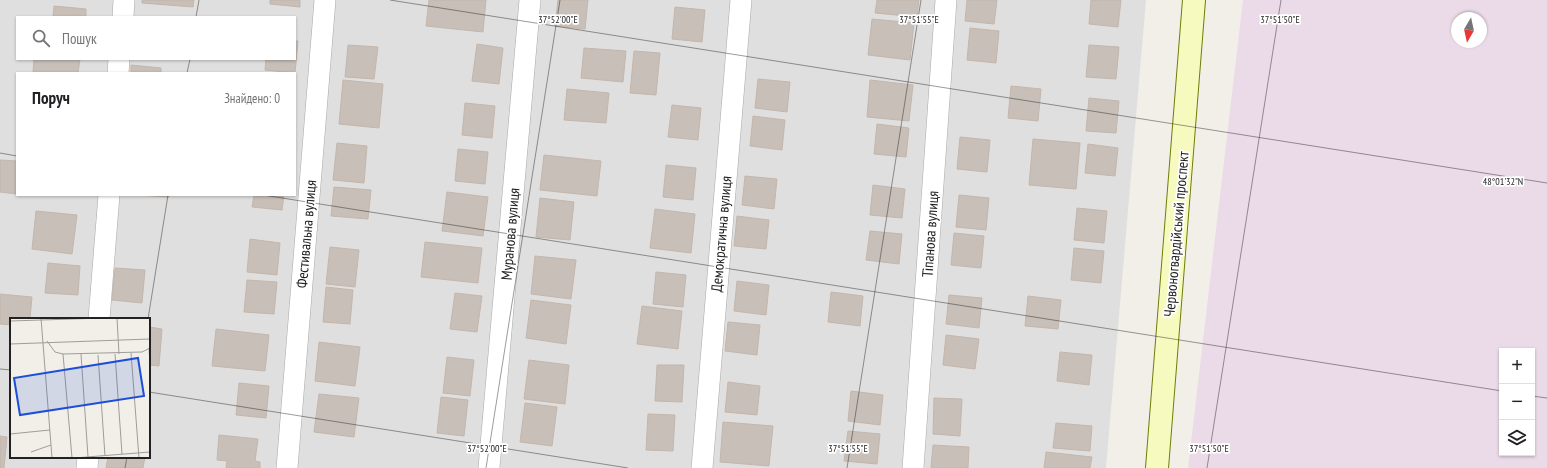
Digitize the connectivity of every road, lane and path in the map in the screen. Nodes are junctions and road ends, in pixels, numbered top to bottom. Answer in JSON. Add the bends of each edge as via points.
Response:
{"nodes":[{"id":1,"x":124,"y":0,"type":"edge"},
{"id":2,"x":325,"y":0,"type":"edge"},
{"id":3,"x":530,"y":0,"type":"edge"},
{"id":4,"x":741,"y":0,"type":"edge"},
{"id":5,"x":946,"y":0,"type":"edge"},
{"id":6,"x":1194,"y":0,"type":"edge"},
{"id":7,"x":123,"y":16,"type":"edge"},
{"id":8,"x":120,"y":60,"type":"edge"},
{"id":9,"x":118,"y":72,"type":"edge"},
{"id":10,"x":109,"y":196,"type":"edge"},
{"id":11,"x":99,"y":318,"type":"edge"},
{"id":12,"x":88,"y":458,"type":"edge"},
{"id":13,"x":87,"y":468,"type":"edge"},
{"id":14,"x":287,"y":468,"type":"edge"},
{"id":15,"x":489,"y":468,"type":"edge"},
{"id":16,"x":702,"y":468,"type":"edge"},
{"id":17,"x":913,"y":468,"type":"edge"},
{"id":18,"x":1157,"y":468,"type":"edge"}],
"edges":[{"from":1,"to":7,"type":"street"},
{"from":2,"to":14,"type":"street","name":"Фестивальна вулиця"},
{"from":3,"to":15,"type":"street","name":"Муранова вулиця"},
{"from":4,"to":16,"type":"street","name":"Демократична вулиця"},
{"from":5,"to":17,"type":"street","name":"Тіпанова вулиця"},
{"from":6,"to":18,"type":"main road","name":"Червоногвардійський проспект"},
{"from":8,"to":9,"type":"street"},
{"from":10,"to":11,"type":"street"},
{"from":12,"to":13,"type":"street"}]}
